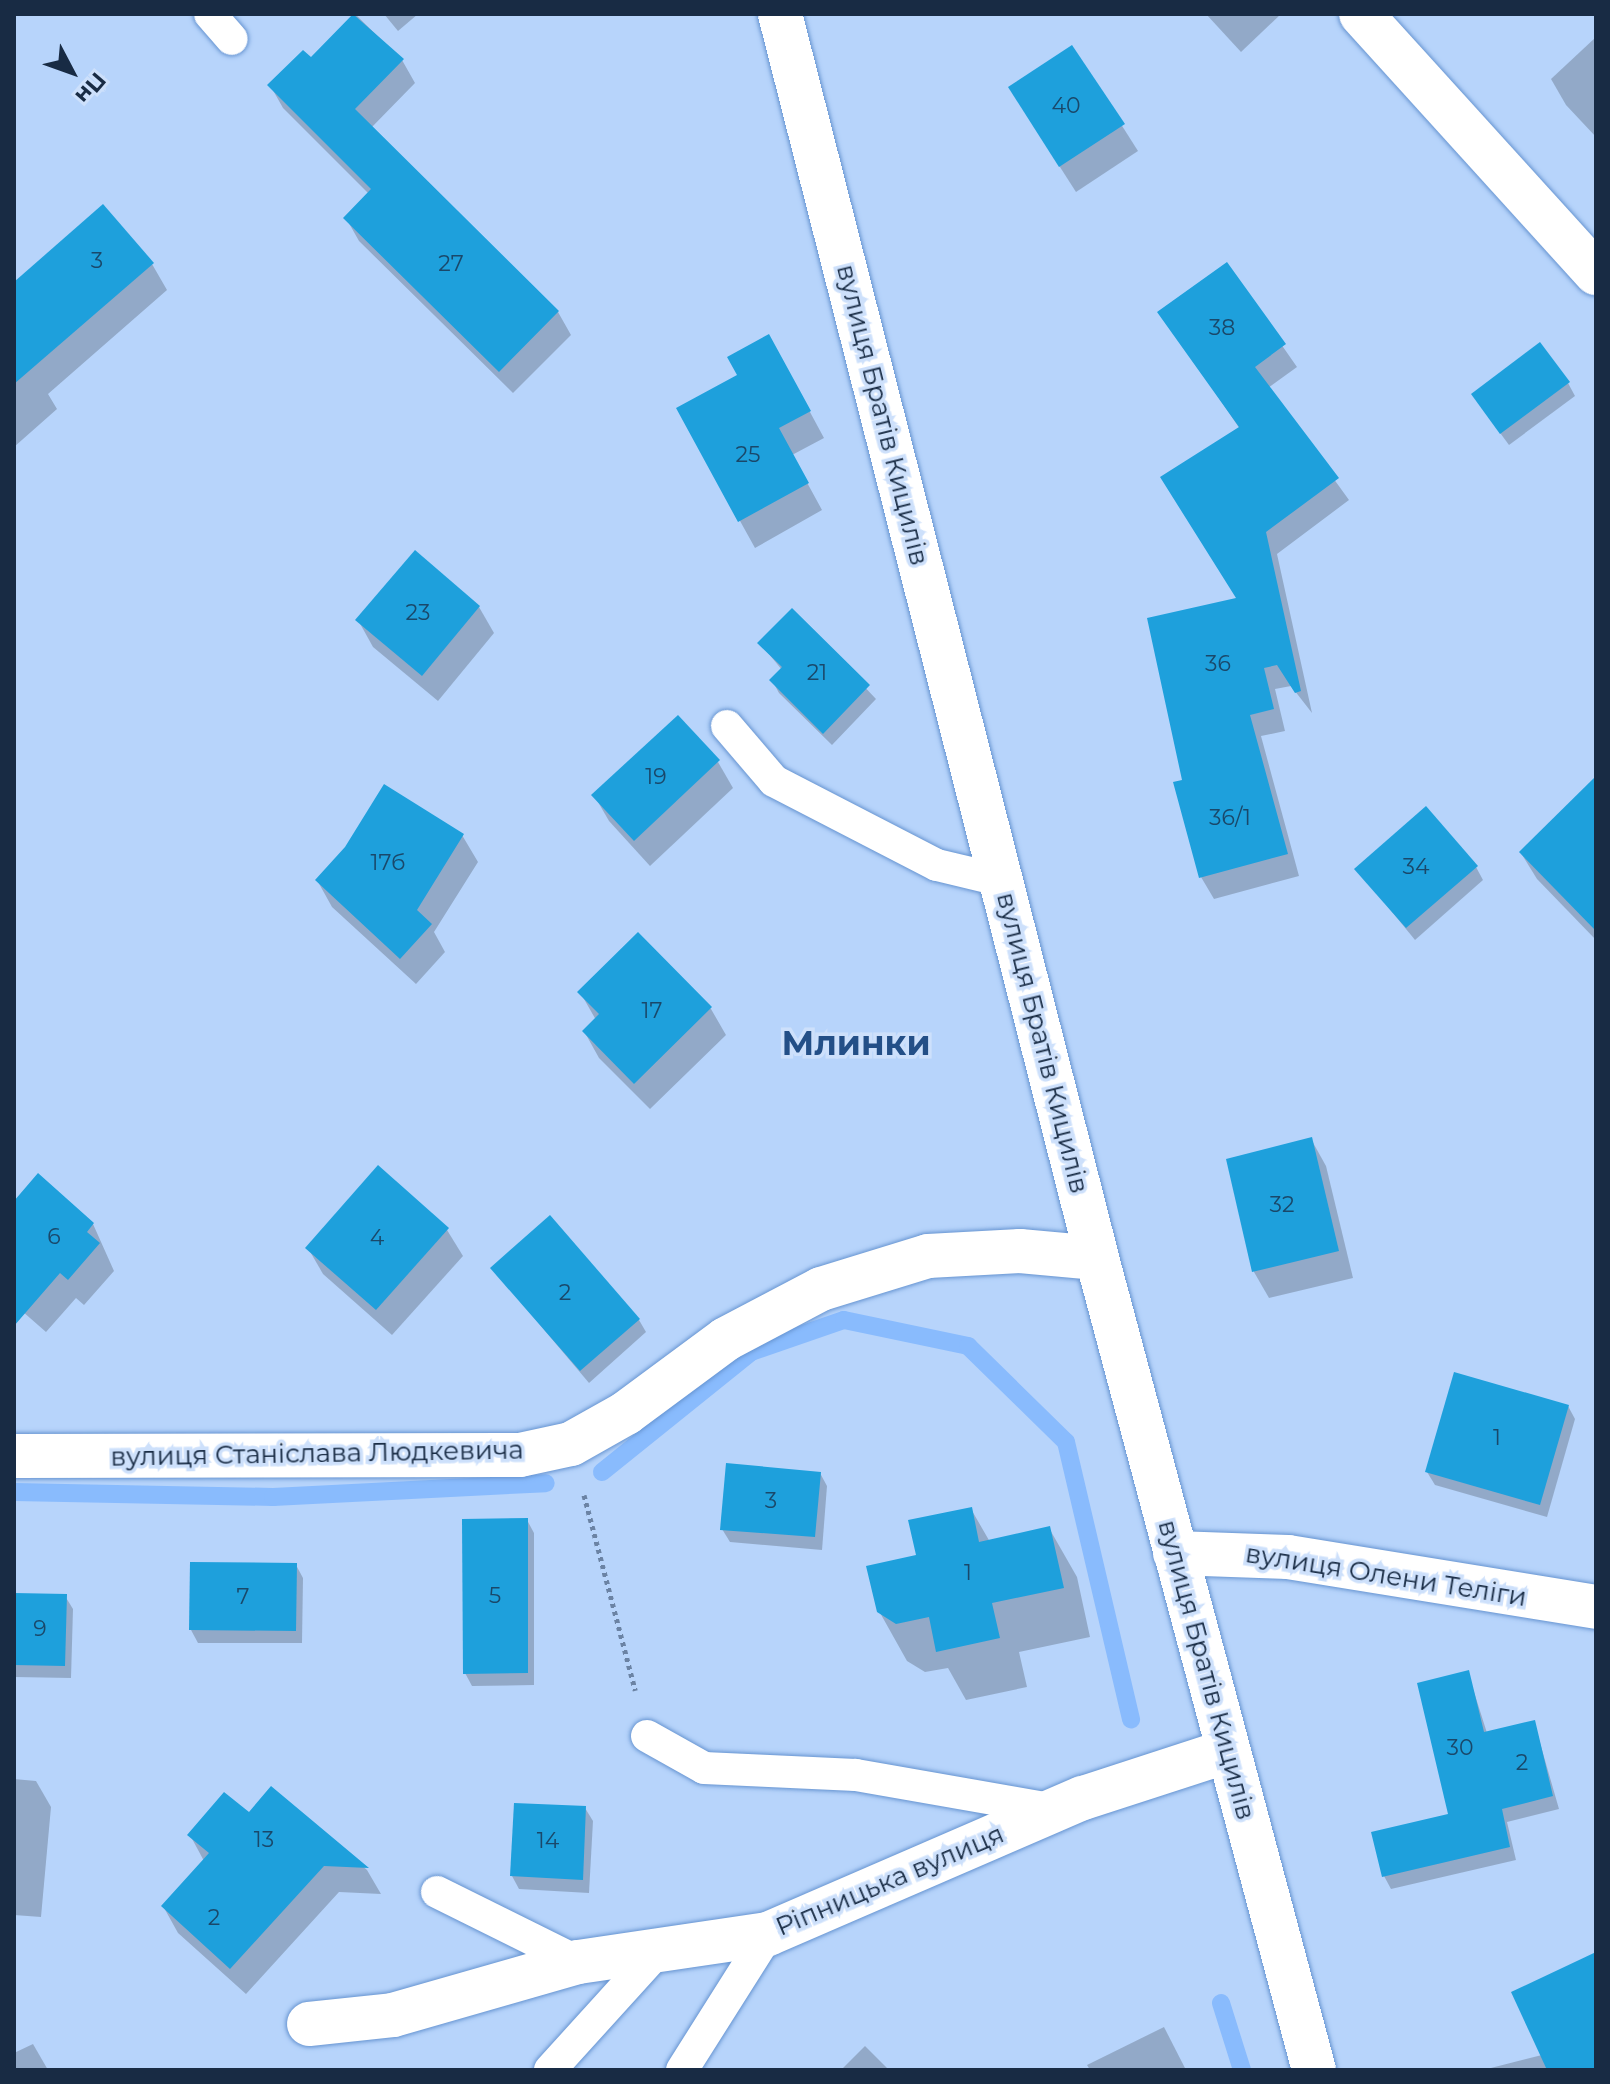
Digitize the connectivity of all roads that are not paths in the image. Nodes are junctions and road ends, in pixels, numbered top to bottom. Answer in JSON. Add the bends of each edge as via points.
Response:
{"nodes":[{"id":1,"x":210,"y":14,"type":"edge"},
{"id":2,"x":780,"y":14,"type":"edge"},
{"id":3,"x":1361,"y":14,"type":"edge"},
{"id":4,"x":232,"y":39,"type":"dead end"},
{"id":5,"x":1596,"y":273,"type":"edge"},
{"id":6,"x":727,"y":726,"type":"dead end"},
{"id":7,"x":1000,"y":880,"type":"junction"},
{"id":8,"x":1097,"y":1258,"type":"junction"},
{"id":9,"x":14,"y":1456,"type":"edge"},
{"id":10,"x":1175,"y":1553,"type":"junction"},
{"id":11,"x":1596,"y":1607,"type":"edge"},
{"id":12,"x":647,"y":1736,"type":"road end"},
{"id":13,"x":1228,"y":1751,"type":"junction"},
{"id":14,"x":1056,"y":1810,"type":"junction"},
{"id":15,"x":437,"y":1892,"type":"dead end"},
{"id":16,"x":768,"y":1934,"type":"junction"},
{"id":17,"x":657,"y":1952,"type":"junction"},
{"id":18,"x":578,"y":1962,"type":"junction"},
{"id":19,"x":309,"y":2024,"type":"dead end"},
{"id":20,"x":550,"y":2070,"type":"edge"},
{"id":21,"x":682,"y":2070,"type":"edge"},
{"id":22,"x":1314,"y":2070,"type":"edge"}],
"edges":[{"from":1,"to":4,"type":"lane"},
{"from":2,"to":7,"type":"street","name":"вулиця Братів Кицилів"},
{"from":3,"to":5,"type":"street"},
{"from":6,"to":7,"type":"lane","via":[[774,781],[937,865]]},
{"from":7,"to":8,"type":"street","name":"вулиця Братів Кицилів"},
{"from":8,"to":9,"type":"street","name":"вулиця Станіслава Людкевича","via":[[1020,1251],[928,1256],[821,1289],[726,1339],[626,1413],[571,1444],[520,1455]]},
{"from":8,"to":10,"type":"street","name":"вулиця Братів Кицилів"},
{"from":10,"to":11,"type":"street","name":"вулиця Олени Теліги","via":[[1288,1557]]},
{"from":10,"to":13,"type":"street","name":"вулиця Братів Кицилів"},
{"from":12,"to":14,"type":"lane","via":[[704,1768],[856,1775]]},
{"from":13,"to":14,"type":"street","name":"Ріпницька вулиця"},
{"from":13,"to":22,"type":"street","name":"вулиця Братів Кицилів"},
{"from":14,"to":16,"type":"street","name":"Ріпницька вулиця"},
{"from":15,"to":18,"type":"lane"},
{"from":16,"to":17,"type":"street","name":"Ріпницька вулиця"},
{"from":16,"to":21,"type":"lane"},
{"from":17,"to":18,"type":"street","name":"Ріпницька вулиця"},
{"from":17,"to":20,"type":"lane"},
{"from":18,"to":19,"type":"street","name":"Ріпницька вулиця","via":[[393,2015]]}]}
